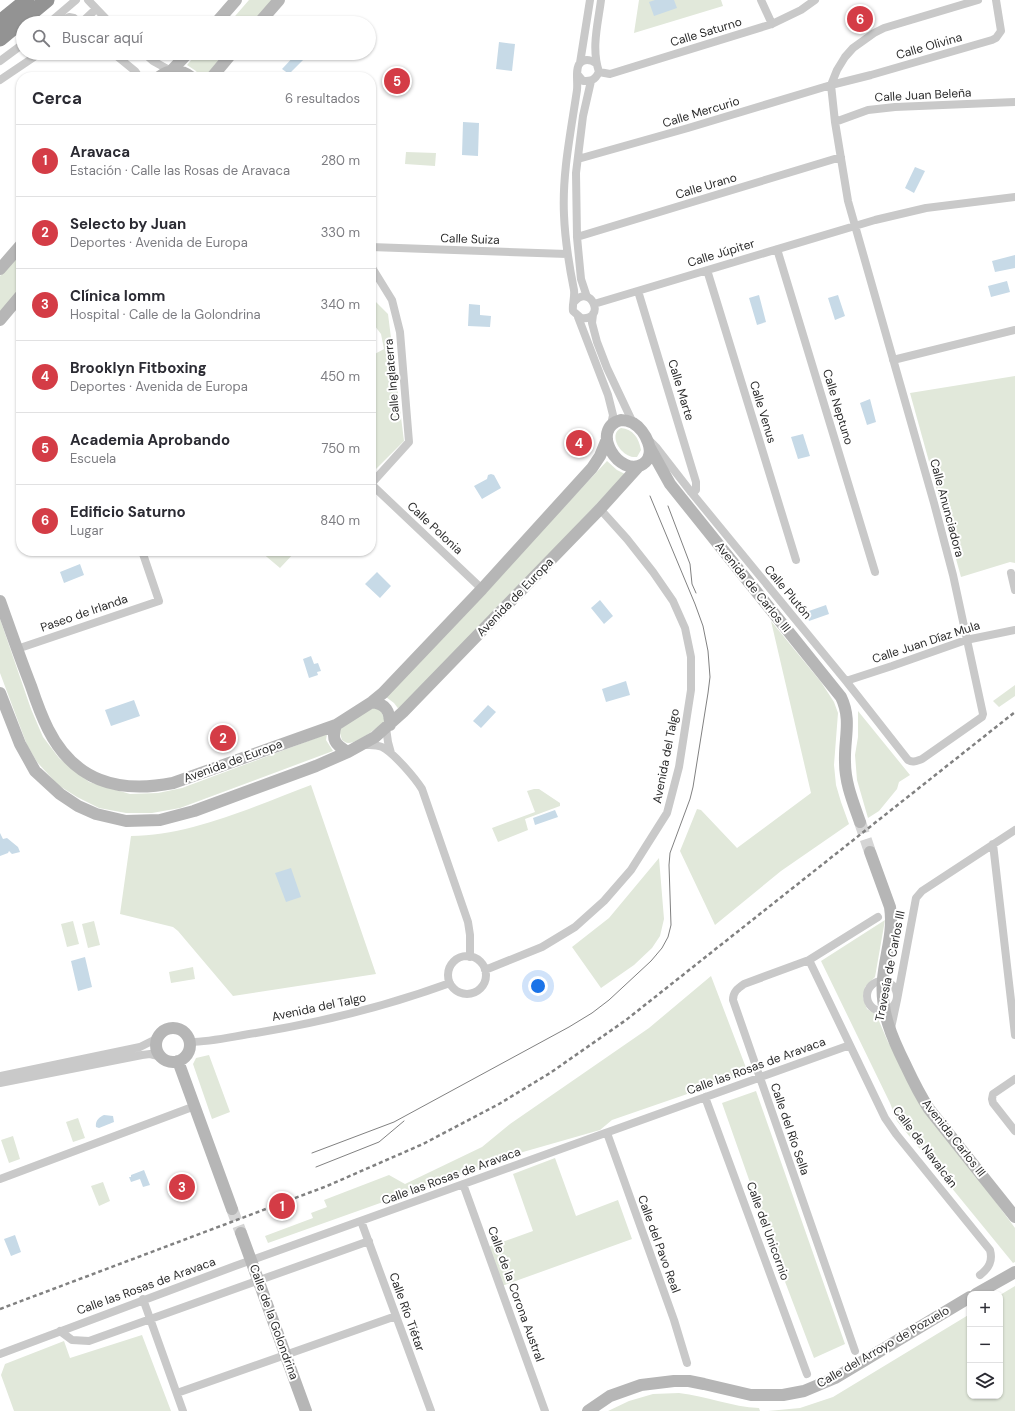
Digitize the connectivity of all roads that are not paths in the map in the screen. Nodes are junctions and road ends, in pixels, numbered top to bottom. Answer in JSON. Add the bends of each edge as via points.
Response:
{"nodes":[{"id":1,"x":20,"y":0,"type":"edge"},
{"id":2,"x":27,"y":0,"type":"edge"},
{"id":3,"x":47,"y":0,"type":"edge"},
{"id":4,"x":57,"y":0,"type":"edge"},
{"id":5,"x":76,"y":0,"type":"edge"},
{"id":6,"x":88,"y":0,"type":"edge"},
{"id":7,"x":236,"y":0,"type":"edge"},
{"id":8,"x":279,"y":0,"type":"edge"},
{"id":9,"x":590,"y":0,"type":"edge"},
{"id":10,"x":601,"y":0,"type":"edge"},
{"id":11,"x":760,"y":0,"type":"edge"},
{"id":12,"x":815,"y":0,"type":"edge"},
{"id":13,"x":978,"y":0,"type":"edge"},
{"id":14,"x":996,"y":0,"type":"edge"},
{"id":15,"x":96,"y":9,"type":"junction"},
{"id":16,"x":0,"y":14,"type":"edge"},
{"id":17,"x":28,"y":16,"type":"edge"},
{"id":18,"x":38,"y":16,"type":"edge"},
{"id":19,"x":57,"y":16,"type":"edge"},
{"id":20,"x":88,"y":16,"type":"edge"},
{"id":21,"x":103,"y":16,"type":"edge"},
{"id":22,"x":222,"y":16,"type":"edge"},
{"id":23,"x":265,"y":16,"type":"edge"},
{"id":24,"x":0,"y":22,"type":"edge"},
{"id":25,"x":772,"y":24,"type":"junction"},
{"id":26,"x":16,"y":26,"type":"edge"},
{"id":27,"x":16,"y":34,"type":"edge"},
{"id":28,"x":0,"y":39,"type":"edge"},
{"id":29,"x":0,"y":47,"type":"edge"},
{"id":30,"x":16,"y":50,"type":"edge"},
{"id":31,"x":16,"y":53,"type":"edge"},
{"id":32,"x":30,"y":60,"type":"edge"},
{"id":33,"x":122,"y":60,"type":"edge"},
{"id":34,"x":153,"y":60,"type":"edge"},
{"id":35,"x":182,"y":60,"type":"edge"},
{"id":36,"x":226,"y":60,"type":"edge"},
{"id":37,"x":0,"y":63,"type":"edge"},
{"id":38,"x":580,"y":63,"type":"junction"},
{"id":39,"x":596,"y":63,"type":"junction"},
{"id":40,"x":172,"y":71,"type":"junction"},
{"id":41,"x":136,"y":72,"type":"edge"},
{"id":42,"x":165,"y":72,"type":"edge"},
{"id":43,"x":184,"y":72,"type":"edge"},
{"id":44,"x":216,"y":72,"type":"edge"},
{"id":45,"x":599,"y":72,"type":"junction"},
{"id":46,"x":578,"y":75,"type":"junction"},
{"id":47,"x":0,"y":80,"type":"edge"},
{"id":48,"x":591,"y":81,"type":"junction"},
{"id":49,"x":831,"y":85,"type":"junction"},
{"id":50,"x":1015,"y":102,"type":"edge"},
{"id":51,"x":835,"y":122,"type":"junction"},
{"id":52,"x":841,"y":158,"type":"junction"},
{"id":53,"x":578,"y":159,"type":"junction"},
{"id":54,"x":1015,"y":197,"type":"edge"},
{"id":55,"x":855,"y":225,"type":"junction"},
{"id":56,"x":577,"y":236,"type":"junction"},
{"id":57,"x":376,"y":247,"type":"edge"},
{"id":58,"x":777,"y":249,"type":"junction"},
{"id":59,"x":16,"y":251,"type":"edge"},
{"id":60,"x":568,"y":254,"type":"junction"},
{"id":61,"x":0,"y":269,"type":"edge"},
{"id":62,"x":707,"y":270,"type":"junction"},
{"id":63,"x":376,"y":274,"type":"edge"},
{"id":64,"x":638,"y":291,"type":"junction"},
{"id":65,"x":587,"y":297,"type":"junction"},
{"id":66,"x":16,"y":302,"type":"edge"},
{"id":67,"x":574,"y":302,"type":"junction"},
{"id":68,"x":594,"y":304,"type":"junction"},
{"id":69,"x":592,"y":314,"type":"junction"},
{"id":70,"x":578,"y":316,"type":"junction"},
{"id":71,"x":0,"y":320,"type":"edge"},
{"id":72,"x":1015,"y":330,"type":"edge"},
{"id":73,"x":893,"y":360,"type":"junction"},
{"id":74,"x":634,"y":423,"type":"junction"},
{"id":75,"x":611,"y":425,"type":"junction"},
{"id":76,"x":607,"y":439,"type":"junction"},
{"id":77,"x":648,"y":443,"type":"junction"},
{"id":78,"x":639,"y":466,"type":"junction"},
{"id":79,"x":376,"y":478,"type":"edge"},
{"id":80,"x":670,"y":484,"type":"junction"},
{"id":81,"x":376,"y":489,"type":"edge"},
{"id":82,"x":691,"y":492,"type":"junction"},
{"id":83,"x":600,"y":509,"type":"junction"},
{"id":84,"x":144,"y":556,"type":"edge"},
{"id":85,"x":796,"y":560,"type":"dead end"},
{"id":86,"x":875,"y":572,"type":"dead end"},
{"id":87,"x":1011,"y":573,"type":"dead end"},
{"id":88,"x":482,"y":589,"type":"junction"},
{"id":89,"x":1015,"y":590,"type":"edge"},
{"id":90,"x":0,"y":601,"type":"edge"},
{"id":91,"x":1015,"y":630,"type":"edge"},
{"id":92,"x":966,"y":640,"type":"junction"},
{"id":93,"x":17,"y":649,"type":"junction"},
{"id":94,"x":846,"y":681,"type":"junction"},
{"id":95,"x":0,"y":693,"type":"edge"},
{"id":96,"x":372,"y":702,"type":"junction"},
{"id":97,"x":336,"y":724,"type":"junction"},
{"id":98,"x":388,"y":726,"type":"junction"},
{"id":99,"x":362,"y":745,"type":"junction"},
{"id":100,"x":348,"y":752,"type":"junction"},
{"id":101,"x":391,"y":753,"type":"junction"},
{"id":102,"x":911,"y":762,"type":"joint"},
{"id":103,"x":860,"y":822,"type":"tunnel mouth"},
{"id":104,"x":1015,"y":830,"type":"edge"},
{"id":105,"x":993,"y":844,"type":"junction"},
{"id":106,"x":870,"y":852,"type":"tunnel mouth"},
{"id":107,"x":878,"y":917,"type":"dead end"},
{"id":108,"x":470,"y":957,"type":"junction"},
{"id":109,"x":809,"y":960,"type":"junction"},
{"id":110,"x":485,"y":970,"type":"junction"},
{"id":111,"x":882,"y":981,"type":"junction"},
{"id":112,"x":450,"y":982,"type":"junction"},
{"id":113,"x":897,"y":1000,"type":"junction"},
{"id":114,"x":883,"y":1010,"type":"junction"},
{"id":115,"x":890,"y":1031,"type":"junction"},
{"id":116,"x":1015,"y":1035,"type":"edge"},
{"id":117,"x":158,"y":1038,"type":"junction"},
{"id":118,"x":190,"y":1042,"type":"junction"},
{"id":119,"x":850,"y":1045,"type":"junction"},
{"id":120,"x":162,"y":1057,"type":"junction"},
{"id":121,"x":178,"y":1061,"type":"junction"},
{"id":122,"x":0,"y":1076,"type":"edge"},
{"id":123,"x":760,"y":1078,"type":"junction"},
{"id":124,"x":1015,"y":1079,"type":"edge"},
{"id":125,"x":0,"y":1083,"type":"edge"},
{"id":126,"x":705,"y":1097,"type":"junction"},
{"id":127,"x":195,"y":1106,"type":"junction"},
{"id":128,"x":1015,"y":1131,"type":"edge"},
{"id":129,"x":607,"y":1133,"type":"junction"},
{"id":130,"x":0,"y":1179,"type":"edge"},
{"id":131,"x":463,"y":1184,"type":"junction"},
{"id":132,"x":232,"y":1209,"type":"tunnel mouth"},
{"id":133,"x":1015,"y":1216,"type":"edge"},
{"id":134,"x":361,"y":1221,"type":"junction"},
{"id":135,"x":241,"y":1233,"type":"tunnel mouth"},
{"id":136,"x":369,"y":1241,"type":"junction"},
{"id":137,"x":252,"y":1260,"type":"junction"},
{"id":138,"x":1015,"y":1272,"type":"edge"},
{"id":139,"x":980,"y":1275,"type":"dead end"},
{"id":140,"x":259,"y":1280,"type":"junction"},
{"id":141,"x":981,"y":1291,"type":"edge"},
{"id":142,"x":143,"y":1299,"type":"junction"},
{"id":143,"x":967,"y":1300,"type":"edge"},
{"id":144,"x":396,"y":1316,"type":"junction"},
{"id":145,"x":150,"y":1319,"type":"junction"},
{"id":146,"x":60,"y":1331,"type":"junction"},
{"id":147,"x":855,"y":1351,"type":"dead end"},
{"id":148,"x":0,"y":1354,"type":"edge"},
{"id":149,"x":286,"y":1355,"type":"junction"},
{"id":150,"x":687,"y":1363,"type":"dead end"},
{"id":151,"x":808,"y":1374,"type":"dead end"},
{"id":152,"x":177,"y":1393,"type":"junction"},
{"id":153,"x":183,"y":1411,"type":"edge"},
{"id":154,"x":306,"y":1411,"type":"edge"},
{"id":155,"x":431,"y":1411,"type":"edge"},
{"id":156,"x":545,"y":1411,"type":"edge"},
{"id":157,"x":588,"y":1411,"type":"edge"}],
"edges":[{"from":1,"to":16,"type":"highway"},
{"from":2,"to":24,"type":"highway"},
{"from":3,"to":17,"type":"highway"},
{"from":4,"to":18,"type":"highway"},
{"from":5,"to":19,"type":"street"},
{"from":6,"to":15,"type":"street"},
{"from":7,"to":22,"type":"street"},
{"from":8,"to":23,"type":"street"},
{"from":9,"to":38,"type":"street"},
{"from":10,"to":39,"type":"street","via":[[595,47]]},
{"from":11,"to":25,"type":"street"},
{"from":12,"to":25,"type":"street","name":"Calle Saturno"},
{"from":13,"to":49,"type":"street","via":[[874,33],[845,57]]},
{"from":14,"to":49,"type":"street","name":"Calle Olivina","via":[[1001,30],[996,38]]},
{"from":15,"to":20,"type":"street"},
{"from":15,"to":21,"type":"street"},
{"from":25,"to":45,"type":"street","name":"Calle Saturno","via":[[610,74]]},
{"from":26,"to":28,"type":"highway"},
{"from":27,"to":29,"type":"highway"},
{"from":30,"to":37,"type":"street"},
{"from":31,"to":37,"type":"street"},
{"from":32,"to":47,"type":"street"},
{"from":33,"to":41,"type":"street"},
{"from":34,"to":40,"type":"street"},
{"from":35,"to":40,"type":"street"},
{"from":36,"to":44,"type":"street"},
{"from":38,"to":39,"type":"street","via":[[591,60]]},
{"from":38,"to":46,"type":"street"},
{"from":39,"to":45,"type":"street"},
{"from":40,"to":42,"type":"street"},
{"from":40,"to":43,"type":"street"},
{"from":45,"to":48,"type":"street"},
{"from":46,"to":48,"type":"street","via":[[583,80]]},
{"from":46,"to":60,"type":"street","via":[[565,173],[564,214]]},
{"from":48,"to":53,"type":"street","via":[[583,116]]},
{"from":49,"to":51,"type":"street","name":"Calle Anunciadora"},
{"from":49,"to":53,"type":"street","name":"Calle Mercurio"},
{"from":50,"to":51,"type":"street","name":"Calle Juan Beleña","via":[[895,107],[868,110]]},
{"from":51,"to":52,"type":"street","name":"Calle Anunciadora"},
{"from":52,"to":55,"type":"street","name":"Calle Anunciadora"},
{"from":52,"to":56,"type":"street","name":"Calle Urano"},
{"from":53,"to":56,"type":"street"},
{"from":54,"to":55,"type":"street","name":"Calle Júpiter","via":[[926,208]]},
{"from":55,"to":58,"type":"street","name":"Calle Júpiter"},
{"from":55,"to":73,"type":"street","name":"Calle Anunciadora"},
{"from":56,"to":65,"type":"street","via":[[581,279]]},
{"from":57,"to":60,"type":"street","name":"Calle Suiza"},
{"from":58,"to":62,"type":"street","name":"Calle Júpiter"},
{"from":58,"to":86,"type":"street","name":"Calle Neptuno"},
{"from":59,"to":61,"type":"street"},
{"from":60,"to":67,"type":"street"},
{"from":62,"to":64,"type":"street","name":"Calle Júpiter"},
{"from":62,"to":85,"type":"street","name":"Calle Venus"},
{"from":63,"to":79,"type":"street","name":"Calle Inglaterra","via":[[392,300],[400,332],[409,442]]},
{"from":64,"to":68,"type":"street","name":"Calle Júpiter"},
{"from":64,"to":82,"type":"street","name":"Calle Marte","via":[[696,482],[696,490]]},
{"from":65,"to":67,"type":"street","via":[[580,297]]},
{"from":65,"to":68,"type":"street"},
{"from":66,"to":71,"type":"street"},
{"from":67,"to":70,"type":"street","via":[[573,308]]},
{"from":68,"to":69,"type":"street"},
{"from":69,"to":70,"type":"street","via":[[587,318]]},
{"from":69,"to":74,"type":"street","via":[[597,342],[607,368]]},
{"from":70,"to":75,"type":"street","via":[[608,396],[612,415]]},
{"from":72,"to":73,"type":"street"},
{"from":73,"to":92,"type":"street","name":"Calle Anunciadora","via":[[953,575]]},
{"from":74,"to":75,"type":"street","via":[[621,420]]},
{"from":74,"to":77,"type":"street","via":[[644,433]]},
{"from":75,"to":76,"type":"street"},
{"from":76,"to":78,"type":"street","via":[[611,452],[618,460],[627,466]]},
{"from":76,"to":88,"type":"street","name":"Avenida de Europa","via":[[592,468]]},
{"from":77,"to":78,"type":"street","via":[[648,459]]},
{"from":77,"to":80,"type":"street","name":"Avenida de Carlos III"},
{"from":77,"to":82,"type":"street","name":"Calle Plutón","via":[[656,447]]},
{"from":78,"to":80,"type":"street","name":"Avenida de Carlos III","via":[[656,471]]},
{"from":78,"to":83,"type":"street","name":"Avenida de Europa"},
{"from":80,"to":103,"type":"street","name":"Avenida de Carlos III","via":[[843,702],[847,716],[845,769],[849,791]]},
{"from":81,"to":88,"type":"street","name":"Calle Polonia"},
{"from":82,"to":94,"type":"street","name":"Calle Plutón"},
{"from":83,"to":98,"type":"street","name":"Avenida de Europa"},
{"from":83,"to":110,"type":"street","name":"Avenida del Talgo","via":[[653,572],[673,601],[685,628],[691,657],[691,690],[679,767],[667,813],[632,870],[604,902],[575,927],[542,947]]},
{"from":84,"to":93,"type":"street","name":"Paseo de Irlanda","via":[[159,601]]},
{"from":87,"to":89,"type":"street"},
{"from":88,"to":96,"type":"street","name":"Avenida de Europa"},
{"from":90,"to":93,"type":"street","name":"Avenida de Europa"},
{"from":91,"to":92,"type":"street","name":"Calle Juan Díaz Mula"},
{"from":92,"to":94,"type":"street","name":"Calle Juan Díaz Mula"},
{"from":92,"to":102,"type":"street","name":"Calle Anunciadora","via":[[982,717],[922,759]]},
{"from":93,"to":97,"type":"street","name":"Avenida de Europa","via":[[44,720],[60,749],[87,773],[117,786],[145,787],[173,783]]},
{"from":94,"to":102,"type":"street","name":"Calle Plutón"},
{"from":95,"to":100,"type":"street","name":"Avenida de Europa","via":[[20,744],[35,771],[60,794],[78,806],[96,814],[126,821],[160,820],[200,809]]},
{"from":96,"to":97,"type":"street","name":"Avenida de Europa"},
{"from":96,"to":98,"type":"street","via":[[383,705],[390,714]]},
{"from":97,"to":100,"type":"street","via":[[334,739]]},
{"from":98,"to":99,"type":"street","name":"Avenida de Europa"},
{"from":98,"to":101,"type":"street"},
{"from":99,"to":100,"type":"street","name":"Avenida de Europa"},
{"from":99,"to":101,"type":"street","via":[[374,745]]},
{"from":101,"to":108,"type":"street","via":[[422,789],[468,922]]},
{"from":104,"to":105,"type":"street"},
{"from":105,"to":113,"type":"street","name":"Travesía de Carlos III","via":[[922,891],[916,898]]},
{"from":105,"to":116,"type":"street"},
{"from":106,"to":111,"type":"street","name":"Avenida Carlos III","via":[[891,915],[891,930]]},
{"from":107,"to":109,"type":"street"},
{"from":108,"to":110,"type":"street","via":[[480,961]]},
{"from":108,"to":112,"type":"street","via":[[454,962],[449,972]]},
{"from":109,"to":119,"type":"street","name":"Calle de Navalcán"},
{"from":109,"to":123,"type":"street","name":"Calle del Río Sella","via":[[744,984],[733,994]]},
{"from":110,"to":112,"type":"street","via":[[485,982],[472,993],[457,991]]},
{"from":111,"to":113,"type":"street","via":[[895,988]]},
{"from":111,"to":114,"type":"street","name":"Avenida Carlos III"},
{"from":112,"to":118,"type":"street","name":"Avenida del Talgo","via":[[388,1004],[313,1022]]},
{"from":113,"to":114,"type":"street","via":[[890,1009]]},
{"from":113,"to":115,"type":"street","name":"Travesía de Carlos III"},
{"from":114,"to":115,"type":"street","name":"Avenida Carlos III"},
{"from":115,"to":133,"type":"street","name":"Avenida Carlos III","via":[[929,1109]]},
{"from":117,"to":118,"type":"street","via":[[171,1028],[182,1031]]},
{"from":117,"to":120,"type":"street","via":[[157,1048]]},
{"from":117,"to":122,"type":"street","via":[[140,1047]]},
{"from":118,"to":121,"type":"street","via":[[187,1054]]},
{"from":119,"to":123,"type":"street","name":"Calle las Rosas de Aravaca"},
{"from":119,"to":139,"type":"street","name":"Calle de Navalcán","via":[[891,1127],[990,1250],[991,1262]]},
{"from":120,"to":121,"type":"street","via":[[170,1062]]},
{"from":120,"to":125,"type":"street","via":[[142,1054]]},
{"from":121,"to":127,"type":"street"},
{"from":123,"to":126,"type":"street","name":"Calle las Rosas de Aravaca"},
{"from":123,"to":147,"type":"street","name":"Calle del Río Sella"},
{"from":124,"to":128,"type":"street","via":[[993,1094],[992,1099]]},
{"from":126,"to":129,"type":"street","name":"Calle las Rosas de Aravaca"},
{"from":126,"to":151,"type":"street","name":"Calle del Unicornio"},
{"from":127,"to":130,"type":"street"},
{"from":127,"to":132,"type":"street"},
{"from":129,"to":131,"type":"street","name":"Calle las Rosas de Aravaca"},
{"from":129,"to":150,"type":"street","name":"Calle del Pavo Real"},
{"from":131,"to":134,"type":"street","name":"Calle las Rosas de Aravaca"},
{"from":131,"to":156,"type":"street","name":"Calle de la Corona Austral"},
{"from":134,"to":136,"type":"street","name":"Calle Río Tiétar"},
{"from":134,"to":137,"type":"street","name":"Calle las Rosas de Aravaca"},
{"from":135,"to":137,"type":"street","name":"Calle de la Golondrina"},
{"from":136,"to":140,"type":"street"},
{"from":136,"to":144,"type":"street","name":"Calle Río Tiétar"},
{"from":137,"to":140,"type":"street","name":"Calle de la Golondrina"},
{"from":137,"to":142,"type":"street","name":"Calle las Rosas de Aravaca"},
{"from":138,"to":141,"type":"street"},
{"from":140,"to":145,"type":"street"},
{"from":140,"to":149,"type":"street","name":"Calle de la Golondrina"},
{"from":142,"to":145,"type":"street"},
{"from":142,"to":146,"type":"street","name":"Calle las Rosas de Aravaca"},
{"from":143,"to":157,"type":"street","name":"Calle del Arroyo de Pozuelo","via":[[835,1378],[804,1391],[782,1395],[751,1395],[704,1384],[674,1381],[641,1385],[610,1396]]},
{"from":144,"to":149,"type":"street"},
{"from":144,"to":155,"type":"street","name":"Calle Río Tiétar"},
{"from":145,"to":146,"type":"street","via":[[89,1341],[72,1340]]},
{"from":145,"to":152,"type":"street"},
{"from":146,"to":148,"type":"street","name":"Calle las Rosas de Aravaca"},
{"from":149,"to":152,"type":"street"},
{"from":149,"to":154,"type":"street","name":"Calle de la Golondrina"},
{"from":152,"to":153,"type":"street"}]}
